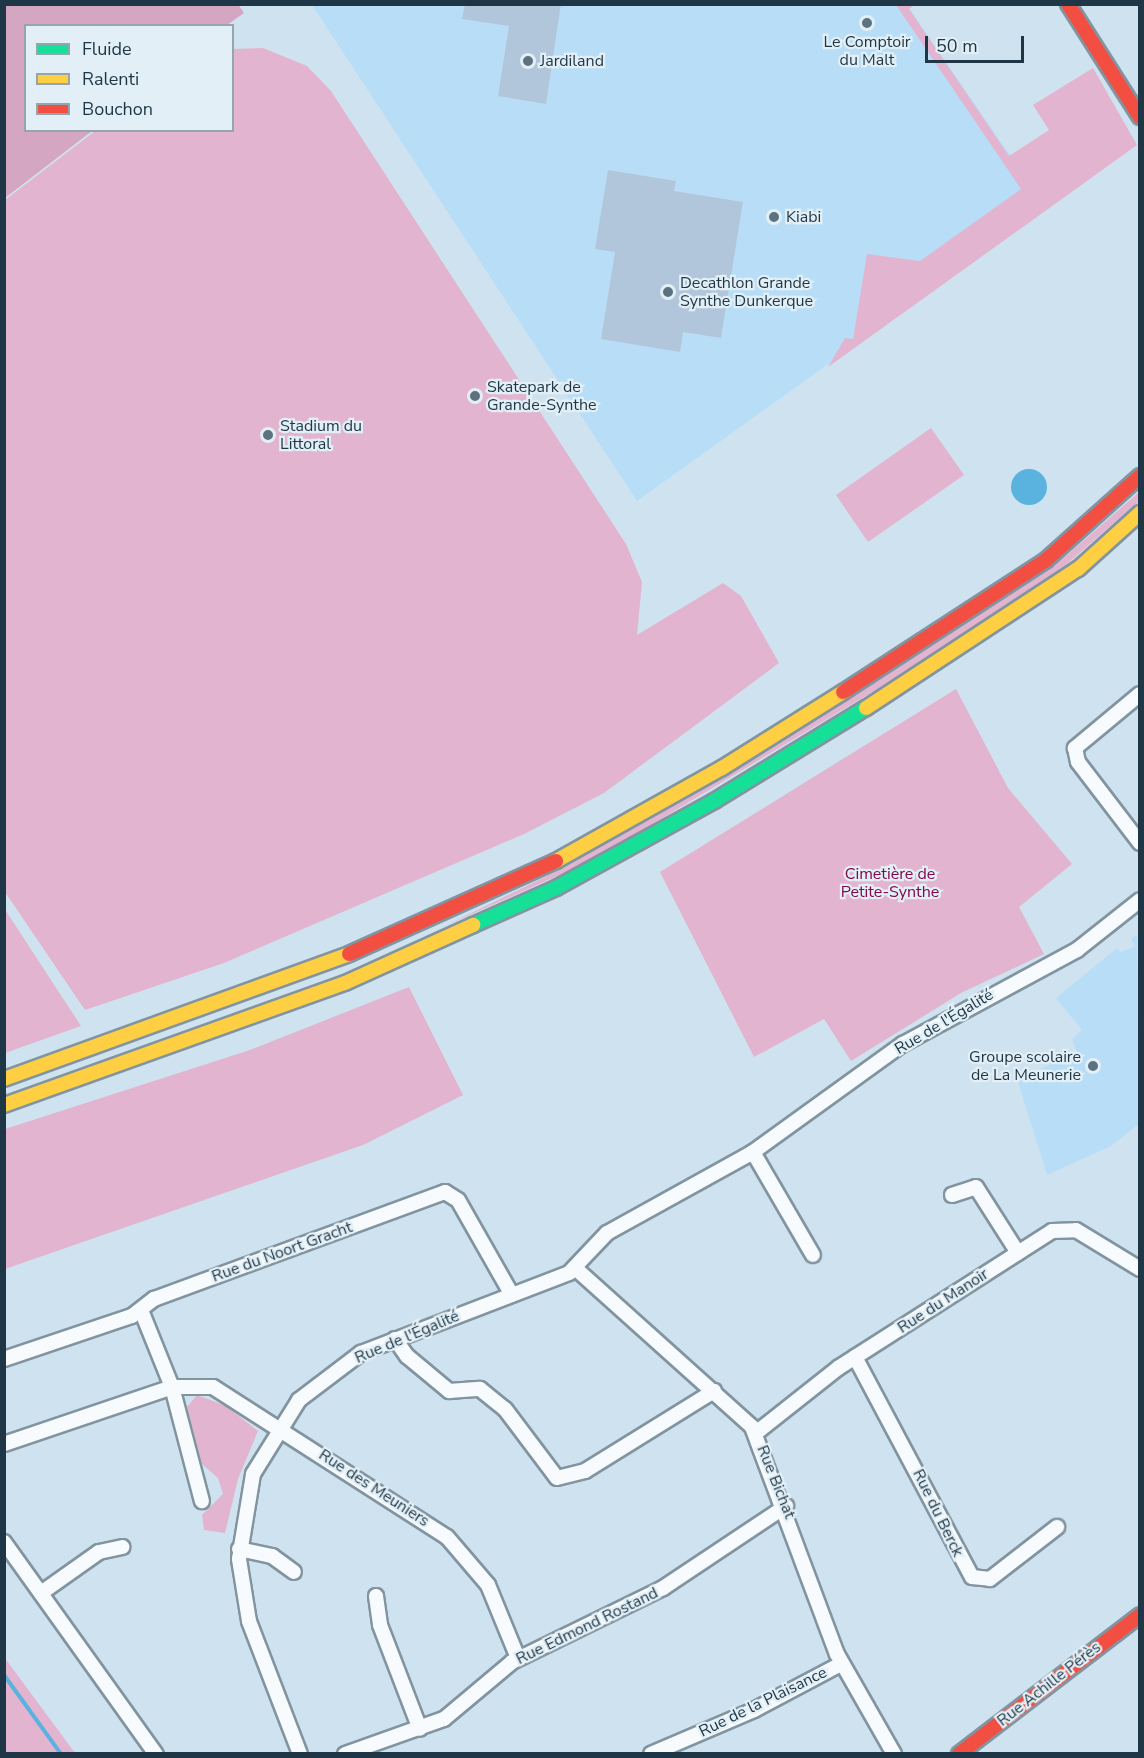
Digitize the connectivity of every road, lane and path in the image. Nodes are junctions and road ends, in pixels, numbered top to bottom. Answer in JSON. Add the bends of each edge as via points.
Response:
{"nodes":[{"id":1,"x":1068,"y":4,"type":"edge"},
{"id":2,"x":1140,"y":117,"type":"edge"},
{"id":3,"x":1140,"y":476,"type":"edge"},
{"id":4,"x":1140,"y":513,"type":"edge"},
{"id":5,"x":1140,"y":694,"type":"edge"},
{"id":6,"x":1140,"y":843,"type":"edge"},
{"id":7,"x":1140,"y":900,"type":"edge"},
{"id":8,"x":4,"y":1079,"type":"edge"},
{"id":9,"x":4,"y":1105,"type":"edge"},
{"id":10,"x":753,"y":1152,"type":"junction"},
{"id":11,"x":952,"y":1195,"type":"dead end"},
{"id":12,"x":1018,"y":1253,"type":"junction"},
{"id":13,"x":813,"y":1255,"type":"dead end"},
{"id":14,"x":575,"y":1268,"type":"junction"},
{"id":15,"x":1140,"y":1269,"type":"edge"},
{"id":16,"x":512,"y":1295,"type":"junction"},
{"id":17,"x":141,"y":1310,"type":"junction"},
{"id":18,"x":395,"y":1339,"type":"junction"},
{"id":19,"x":855,"y":1357,"type":"junction"},
{"id":20,"x":4,"y":1359,"type":"edge"},
{"id":21,"x":172,"y":1387,"type":"junction"},
{"id":22,"x":714,"y":1391,"type":"junction"},
{"id":23,"x":278,"y":1426,"type":"junction"},
{"id":24,"x":756,"y":1433,"type":"junction"},
{"id":25,"x":4,"y":1444,"type":"edge"},
{"id":26,"x":202,"y":1501,"type":"dead end"},
{"id":27,"x":786,"y":1506,"type":"junction"},
{"id":28,"x":1057,"y":1527,"type":"dead end"},
{"id":29,"x":4,"y":1542,"type":"edge"},
{"id":30,"x":122,"y":1547,"type":"dead end"},
{"id":31,"x":239,"y":1549,"type":"junction"},
{"id":32,"x":294,"y":1572,"type":"dead end"},
{"id":33,"x":41,"y":1593,"type":"junction"},
{"id":34,"x":376,"y":1596,"type":"dead end"},
{"id":35,"x":1139,"y":1617,"type":"edge"},
{"id":36,"x":518,"y":1658,"type":"junction"},
{"id":37,"x":841,"y":1664,"type":"junction"},
{"id":38,"x":420,"y":1729,"type":"junction"},
{"id":39,"x":156,"y":1754,"type":"edge"},
{"id":40,"x":300,"y":1754,"type":"edge"},
{"id":41,"x":345,"y":1754,"type":"edge"},
{"id":42,"x":651,"y":1754,"type":"edge"},
{"id":43,"x":894,"y":1754,"type":"edge"},
{"id":44,"x":959,"y":1754,"type":"edge"}],
"edges":[{"from":1,"to":2,"type":"main road"},
{"from":3,"to":8,"type":"main road","via":[[1074,537],[1006,588],[722,768],[564,857],[330,963]]},
{"from":4,"to":9,"type":"main road","via":[[1077,569],[959,651],[603,864],[368,974]]},
{"from":5,"to":6,"type":"street","via":[[1075,748],[1078,762]]},
{"from":7,"to":10,"type":"street","name":"Rue de l'Égalité","via":[[1077,950],[909,1040]]},
{"from":10,"to":13,"type":"street"},
{"from":10,"to":14,"type":"street","name":"Rue de l'Égalité","via":[[607,1233]]},
{"from":11,"to":12,"type":"street","via":[[976,1187]]},
{"from":12,"to":15,"type":"street","name":"Rue du Manoir","via":[[1067,1228]]},
{"from":12,"to":19,"type":"street","name":"Rue du Manoir"},
{"from":14,"to":16,"type":"street","name":"Rue de l'Égalité"},
{"from":14,"to":22,"type":"street","name":"Rue Bichat"},
{"from":16,"to":17,"type":"street","name":"Rue du Noort Gracht","via":[[458,1200],[445,1192],[154,1299]]},
{"from":16,"to":18,"type":"street","name":"Rue de l'Égalité"},
{"from":17,"to":20,"type":"street","name":"Rue du Noort Gracht"},
{"from":17,"to":21,"type":"street"},
{"from":18,"to":22,"type":"street","via":[[404,1353],[449,1391],[480,1389],[492,1398],[519,1422],[552,1475],[562,1479],[592,1467]]},
{"from":18,"to":23,"type":"street","name":"Rue de l'Égalité","via":[[320,1380]]},
{"from":19,"to":24,"type":"street","name":"Rue du Manoir"},
{"from":19,"to":28,"type":"street","name":"Rue du Berck","via":[[972,1577],[993,1577]]},
{"from":21,"to":23,"type":"street","name":"Rue des Meuniers","via":[[213,1388]]},
{"from":21,"to":25,"type":"street","name":"Rue des Meuniers"},
{"from":21,"to":26,"type":"street"},
{"from":22,"to":24,"type":"street","name":"Rue Bichat"},
{"from":23,"to":31,"type":"street","name":"Rue de l'Égalité","via":[[250,1482]]},
{"from":23,"to":36,"type":"street","name":"Rue des Meuniers","via":[[456,1546],[488,1585]]},
{"from":24,"to":27,"type":"street","name":"Rue Bichat"},
{"from":27,"to":36,"type":"street","name":"Rue Edmond Rostand","via":[[663,1588]]},
{"from":27,"to":37,"type":"street","name":"Rue Bichat"},
{"from":29,"to":33,"type":"street"},
{"from":30,"to":33,"type":"street","via":[[99,1552]]},
{"from":31,"to":32,"type":"street","via":[[272,1556]]},
{"from":31,"to":40,"type":"street","name":"Rue de l'Égalité","via":[[249,1621]]},
{"from":33,"to":39,"type":"street"},
{"from":34,"to":38,"type":"street","via":[[380,1625]]},
{"from":35,"to":44,"type":"main road","name":"Rue Achille Pérès"},
{"from":36,"to":38,"type":"street","name":"Rue Edmond Rostand","via":[[454,1713]]},
{"from":37,"to":42,"type":"street","name":"Rue de la Plaisance","via":[[754,1710]]},
{"from":37,"to":43,"type":"street","name":"Rue Bichat"},
{"from":38,"to":41,"type":"street","name":"Rue Edmond Rostand"}]}
